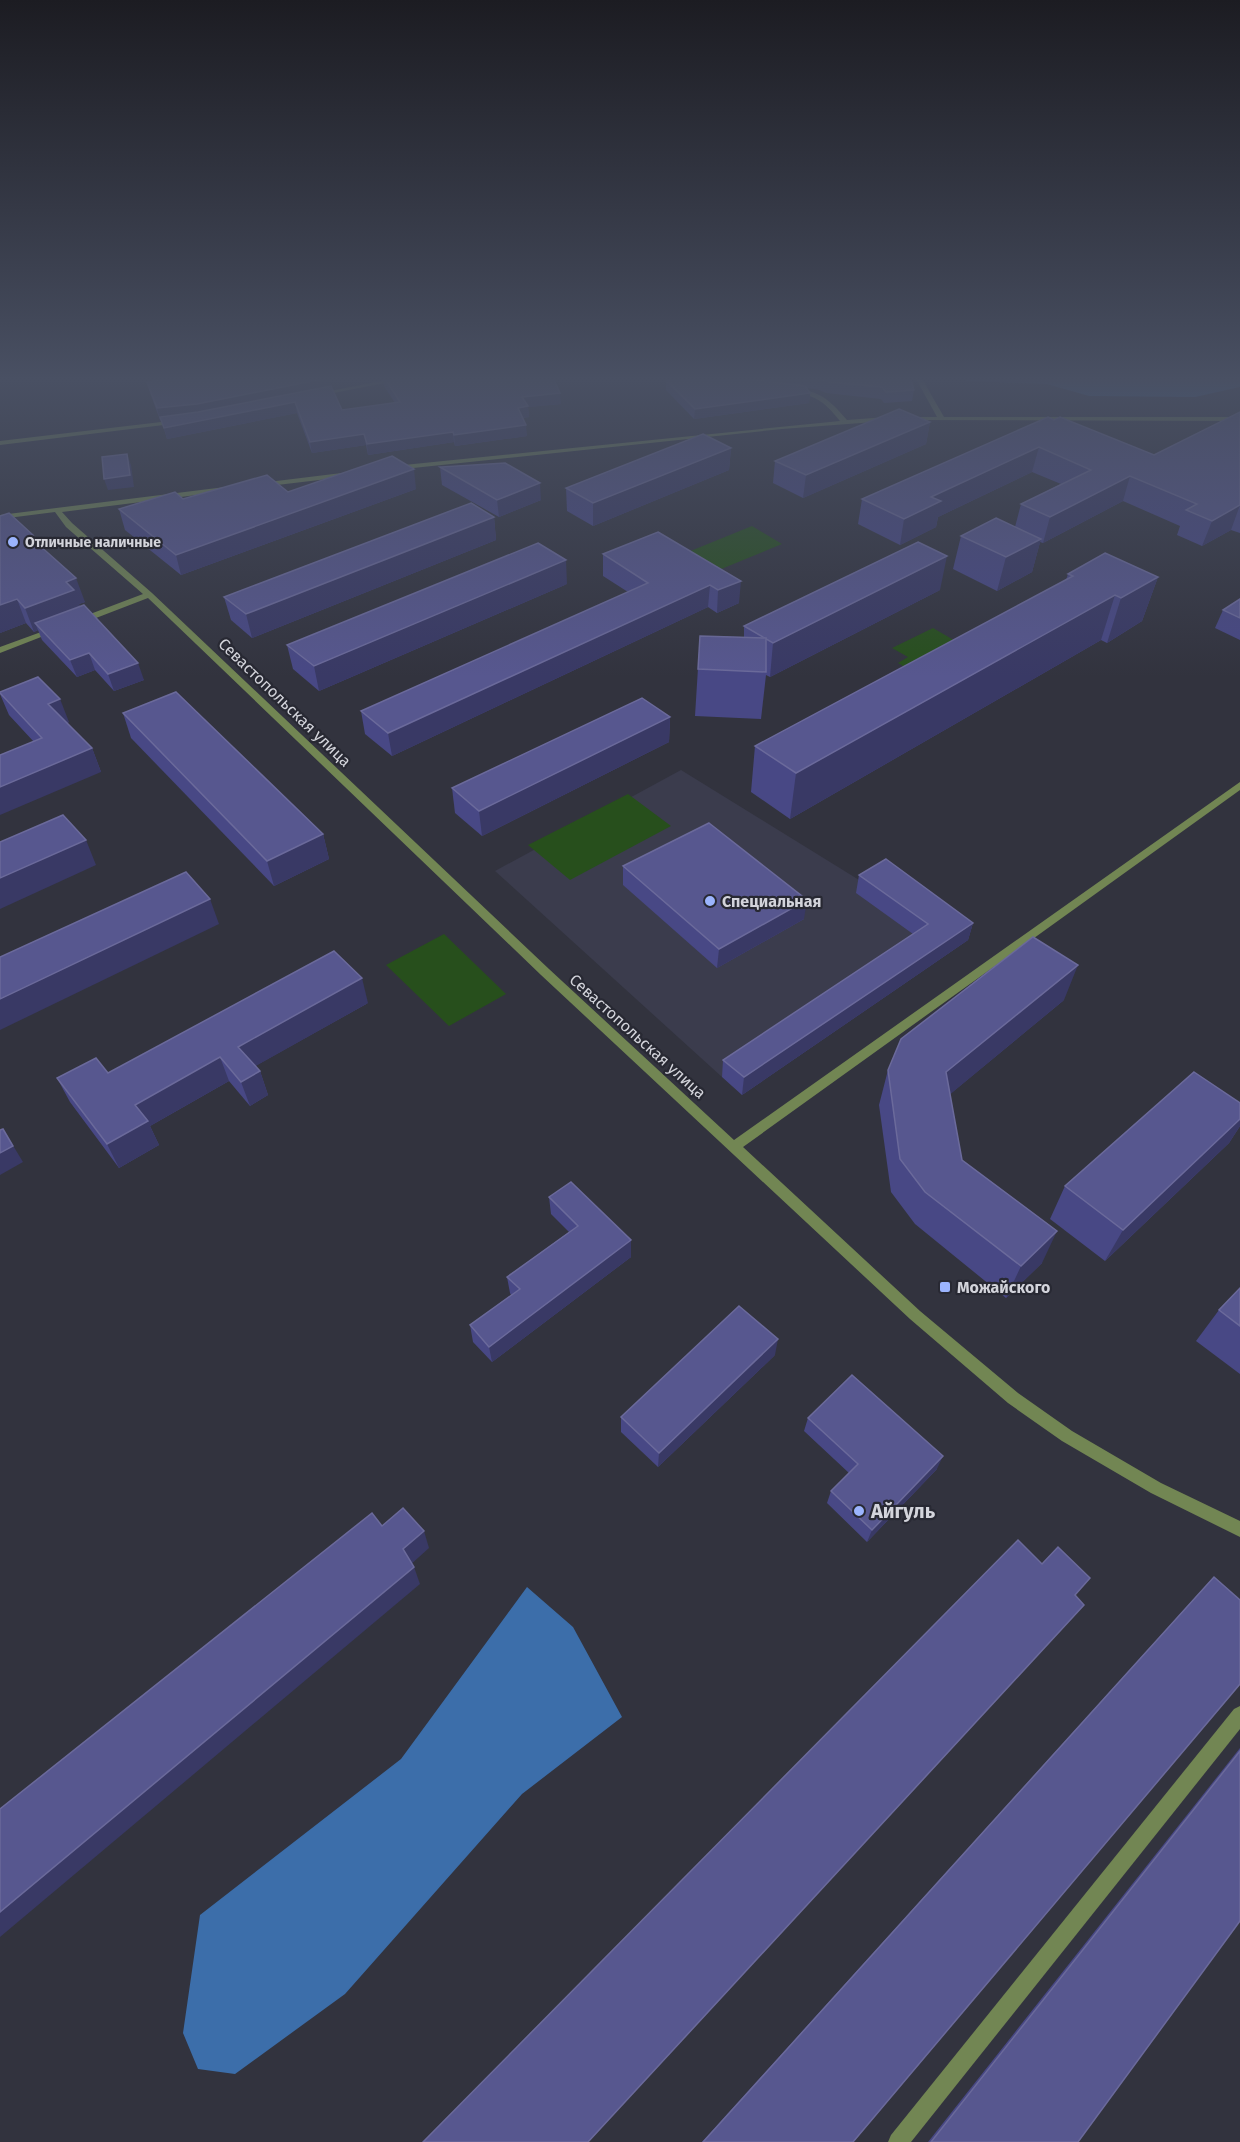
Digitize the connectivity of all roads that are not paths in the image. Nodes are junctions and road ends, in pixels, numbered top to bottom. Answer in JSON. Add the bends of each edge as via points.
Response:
{"nodes":[{"id":1,"x":324,"y":477,"type":"edge"},
{"id":2,"x":247,"y":487,"type":"edge"},
{"id":3,"x":235,"y":488,"type":"edge"},
{"id":4,"x":57,"y":510,"type":"junction"},
{"id":5,"x":0,"y":517,"type":"edge"},
{"id":6,"x":149,"y":595,"type":"junction"},
{"id":7,"x":75,"y":622,"type":"edge"},
{"id":8,"x":64,"y":626,"type":"edge"},
{"id":9,"x":0,"y":650,"type":"edge"},
{"id":10,"x":1240,"y":785,"type":"edge"},
{"id":11,"x":735,"y":1146,"type":"junction"},
{"id":12,"x":1240,"y":1529,"type":"edge"},
{"id":13,"x":1240,"y":1715,"type":"edge"},
{"id":14,"x":898,"y":2142,"type":"edge"}],
"edges":[{"from":1,"to":2,"type":"street"},
{"from":3,"to":4,"type":"street"},
{"from":4,"to":5,"type":"street"},
{"from":4,"to":6,"type":"street","name":"Севастопольская улица"},
{"from":6,"to":7,"type":"street"},
{"from":6,"to":11,"type":"street","name":"Севастопольская улица","via":[[545,972]]},
{"from":8,"to":9,"type":"street"},
{"from":10,"to":11,"type":"street"},
{"from":11,"to":12,"type":"street","name":"Севастопольская улица","via":[[915,1315],[1013,1398],[1067,1436],[1156,1488]]},
{"from":13,"to":14,"type":"street"}]}
